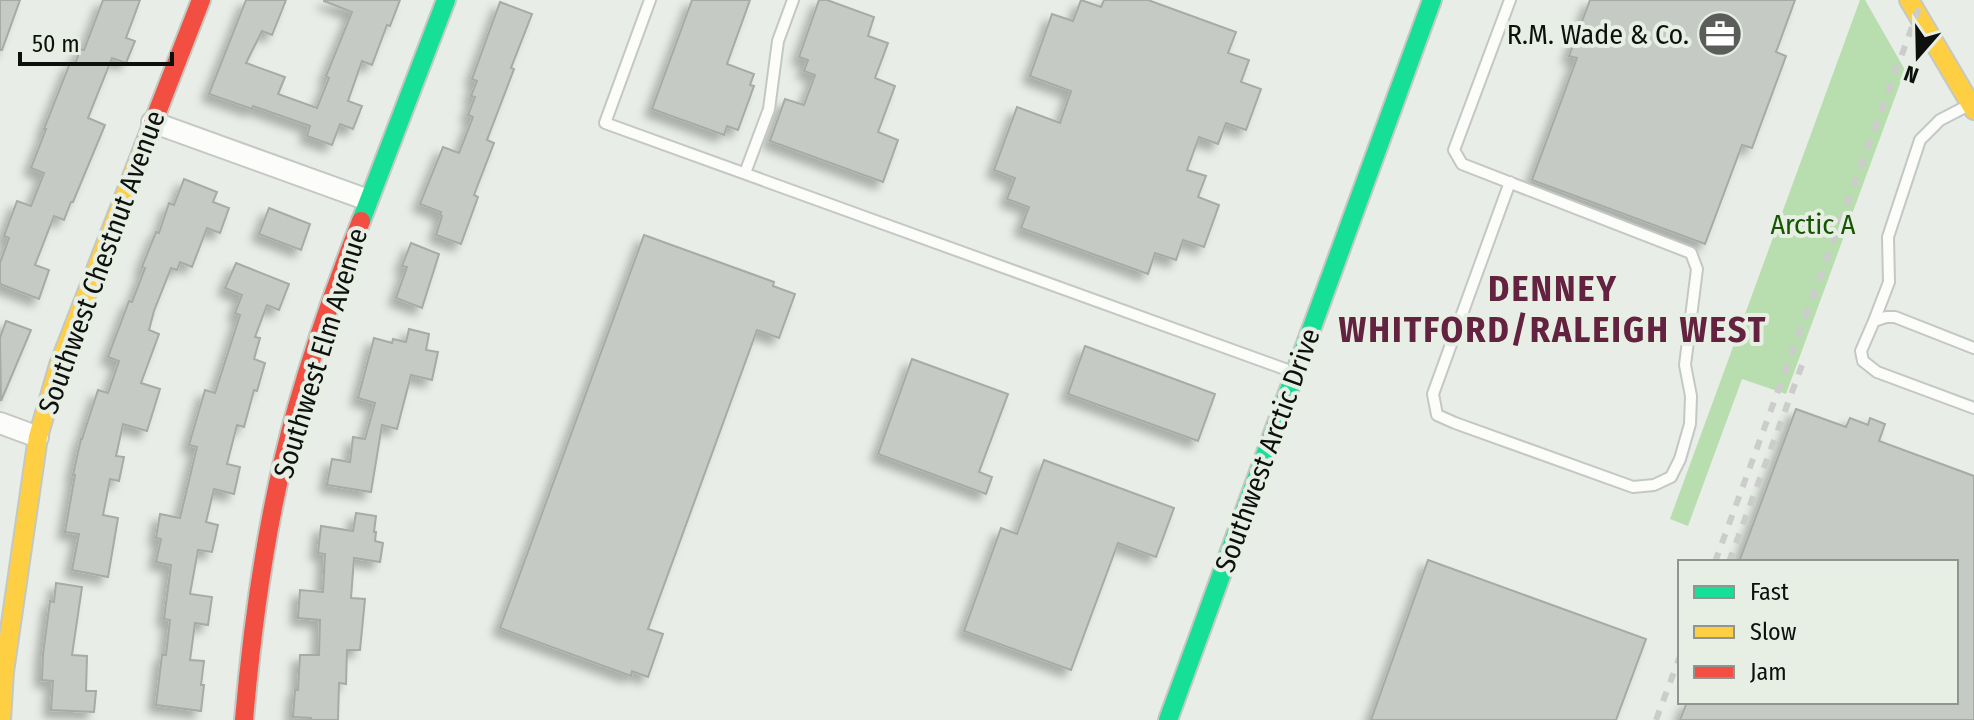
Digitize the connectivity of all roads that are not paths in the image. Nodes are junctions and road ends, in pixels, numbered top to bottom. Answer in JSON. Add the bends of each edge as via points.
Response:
{"nodes":[{"id":1,"x":201,"y":0,"type":"edge"},
{"id":2,"x":446,"y":0,"type":"edge"},
{"id":3,"x":650,"y":0,"type":"edge"},
{"id":4,"x":793,"y":0,"type":"edge"},
{"id":5,"x":1432,"y":0,"type":"edge"},
{"id":6,"x":1510,"y":0,"type":"edge"},
{"id":7,"x":1909,"y":0,"type":"edge"},
{"id":8,"x":1972,"y":107,"type":"edge"},
{"id":9,"x":152,"y":122,"type":"junction"},
{"id":10,"x":745,"y":173,"type":"junction"},
{"id":11,"x":1510,"y":182,"type":"junction"},
{"id":12,"x":368,"y":200,"type":"junction"},
{"id":13,"x":1874,"y":321,"type":"junction"},
{"id":14,"x":1974,"y":348,"type":"edge"},
{"id":15,"x":1295,"y":373,"type":"junction"},
{"id":16,"x":1974,"y":408,"type":"edge"},
{"id":17,"x":0,"y":423,"type":"edge"},
{"id":18,"x":38,"y":437,"type":"junction"},
{"id":19,"x":1,"y":720,"type":"edge"},
{"id":20,"x":244,"y":720,"type":"edge"},
{"id":21,"x":1168,"y":720,"type":"edge"}],
"edges":[{"from":1,"to":9,"type":"street","name":"Southwest Chestnut Avenue"},
{"from":2,"to":12,"type":"street","name":"Southwest Elm Avenue"},
{"from":3,"to":10,"type":"lane","via":[[605,123]]},
{"from":4,"to":10,"type":"lane","via":[[778,41],[769,109]]},
{"from":5,"to":15,"type":"street","name":"Southwest Arctic Drive"},
{"from":6,"to":11,"type":"lane","via":[[1454,150],[1462,164]]},
{"from":7,"to":8,"type":"street"},
{"from":8,"to":13,"type":"lane","via":[[1940,120],[1920,140],[1888,237],[1889,282]]},
{"from":9,"to":12,"type":"street"},
{"from":9,"to":18,"type":"street","name":"Southwest Chestnut Avenue","via":[[59,365]]},
{"from":10,"to":15,"type":"lane"},
{"from":11,"to":11,"type":"lane","via":[[1691,253],[1697,269],[1685,365],[1690,424],[1671,477],[1633,487],[1437,415],[1433,394]]},
{"from":12,"to":20,"type":"street","name":"Southwest Elm Avenue","via":[[297,408],[269,528]]},
{"from":13,"to":14,"type":"lane","via":[[1895,317]]},
{"from":13,"to":16,"type":"lane","via":[[1861,351],[1863,361],[1877,372]]},
{"from":15,"to":21,"type":"street","name":"Southwest Arctic Drive"},
{"from":17,"to":18,"type":"street"},
{"from":18,"to":19,"type":"street","name":"Southwest Chestnut Avenue"}]}
